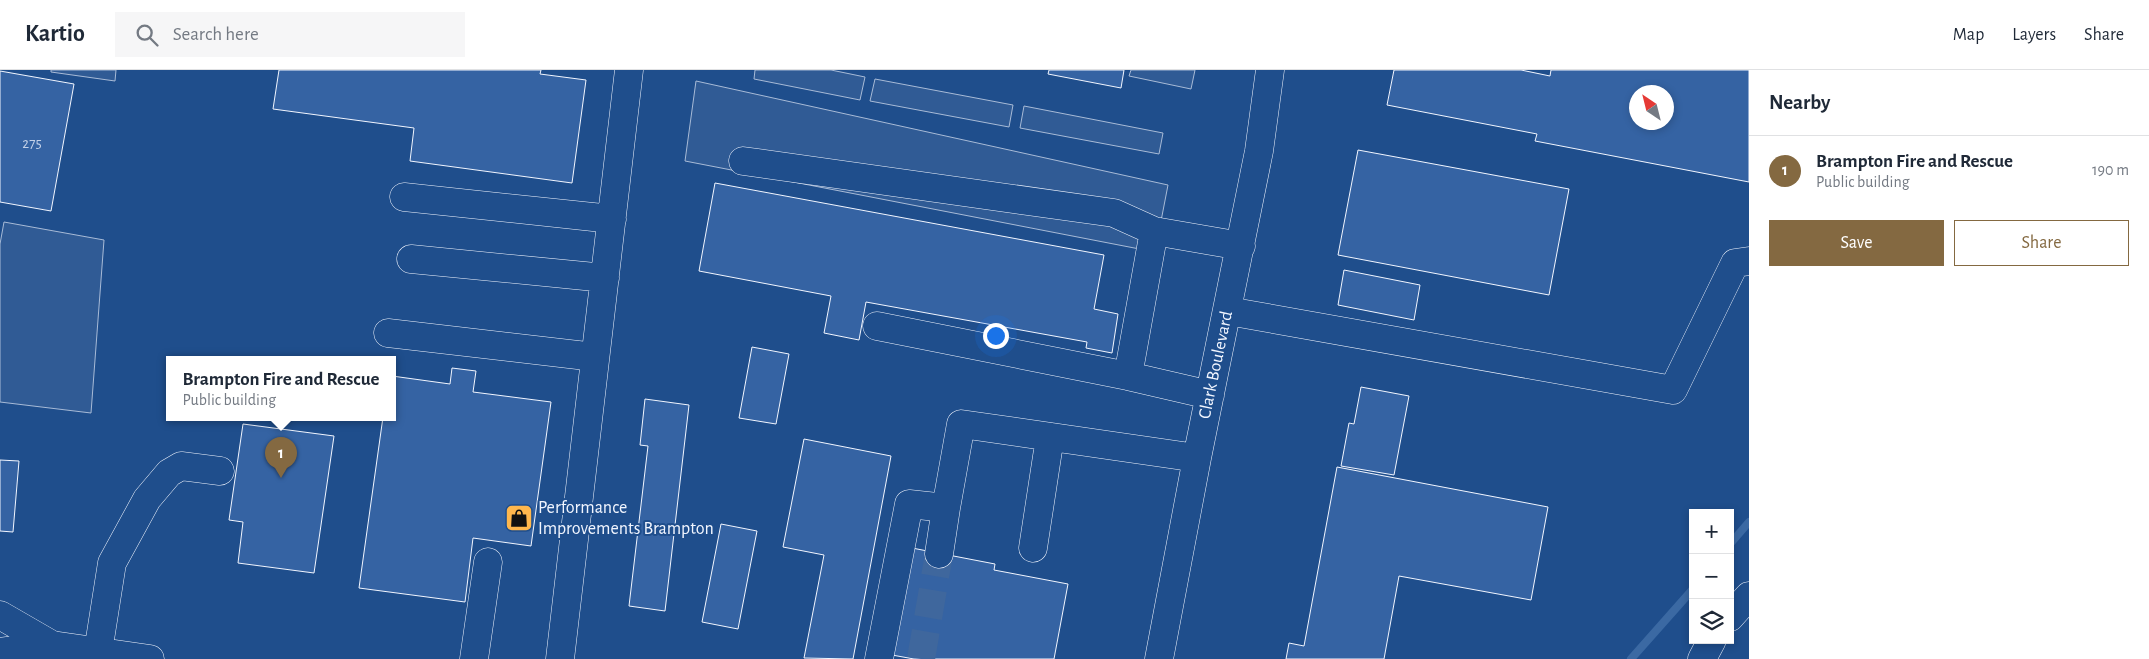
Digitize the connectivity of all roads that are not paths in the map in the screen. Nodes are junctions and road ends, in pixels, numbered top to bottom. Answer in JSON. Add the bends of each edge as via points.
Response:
{"nodes":[{"id":1,"x":629,"y":70,"type":"edge"},
{"id":2,"x":1270,"y":70,"type":"edge"},
{"id":3,"x":743,"y":161,"type":"dead end"},
{"id":4,"x":404,"y":197,"type":"dead end"},
{"id":5,"x":612,"y":219,"type":"junction"},
{"id":6,"x":1154,"y":231,"type":"junction"},
{"id":7,"x":1240,"y":246,"type":"junction"},
{"id":8,"x":411,"y":259,"type":"dead end"},
{"id":9,"x":1749,"y":260,"type":"edge"},
{"id":10,"x":605,"y":278,"type":"junction"},
{"id":11,"x":1228,"y":311,"type":"junction"},
{"id":12,"x":877,"y":326,"type":"dead end"},
{"id":13,"x":388,"y":333,"type":"dead end"},
{"id":14,"x":595,"y":357,"type":"junction"},
{"id":15,"x":1128,"y":376,"type":"junction"},
{"id":16,"x":1210,"y":395,"type":"junction"},
{"id":17,"x":1050,"y":437,"type":"junction"},
{"id":18,"x":1197,"y":458,"type":"junction"},
{"id":19,"x":220,"y":471,"type":"dead end"},
{"id":20,"x":946,"y":508,"type":"junction"},
{"id":21,"x":1034,"y":548,"type":"dead end"},
{"id":22,"x":939,"y":554,"type":"tunnel mouth"},
{"id":23,"x":488,"y":562,"type":"dead end"},
{"id":24,"x":1749,"y":596,"type":"edge"},
{"id":25,"x":1734,"y":612,"type":"edge"},
{"id":26,"x":0,"y":615,"type":"edge"},
{"id":27,"x":1710,"y":644,"type":"edge"},
{"id":28,"x":52,"y":645,"type":"junction"},
{"id":29,"x":0,"y":652,"type":"edge"},
{"id":30,"x":98,"y":652,"type":"junction"},
{"id":31,"x":150,"y":659,"type":"edge"},
{"id":32,"x":474,"y":659,"type":"edge"},
{"id":33,"x":560,"y":659,"type":"edge"},
{"id":34,"x":879,"y":659,"type":"edge"},
{"id":35,"x":1159,"y":659,"type":"edge"},
{"id":36,"x":1702,"y":659,"type":"edge"}],
"edges":[{"from":1,"to":5,"type":"street"},
{"from":2,"to":7,"type":"street","name":"Clark Boulevard","via":[[1260,151]]},
{"from":3,"to":6,"type":"street","via":[[1114,213]]},
{"from":4,"to":5,"type":"street"},
{"from":5,"to":10,"type":"street"},
{"from":6,"to":7,"type":"street"},
{"from":6,"to":15,"type":"street"},
{"from":7,"to":11,"type":"street","name":"Clark Boulevard"},
{"from":8,"to":10,"type":"street"},
{"from":9,"to":11,"type":"street","via":[[1735,263],[1672,390]]},
{"from":10,"to":14,"type":"street"},
{"from":11,"to":16,"type":"street","name":"Clark Boulevard"},
{"from":12,"to":15,"type":"street"},
{"from":13,"to":14,"type":"street"},
{"from":14,"to":33,"type":"street"},
{"from":15,"to":16,"type":"street"},
{"from":16,"to":18,"type":"street","name":"Clark Boulevard"},
{"from":17,"to":18,"type":"street"},
{"from":17,"to":20,"type":"street","via":[[961,424]]},
{"from":17,"to":21,"type":"street"},
{"from":18,"to":35,"type":"street","name":"Clark Boulevard"},
{"from":19,"to":30,"type":"street","via":[[181,466],[169,473],[147,500],[112,563]]},
{"from":20,"to":22,"type":"street"},
{"from":20,"to":34,"type":"street","via":[[908,504]]},
{"from":23,"to":32,"type":"street"},
{"from":24,"to":25,"type":"street"},
{"from":26,"to":28,"type":"street"},
{"from":27,"to":36,"type":"street"},
{"from":28,"to":29,"type":"street"},
{"from":28,"to":30,"type":"street"},
{"from":30,"to":31,"type":"street"}]}
